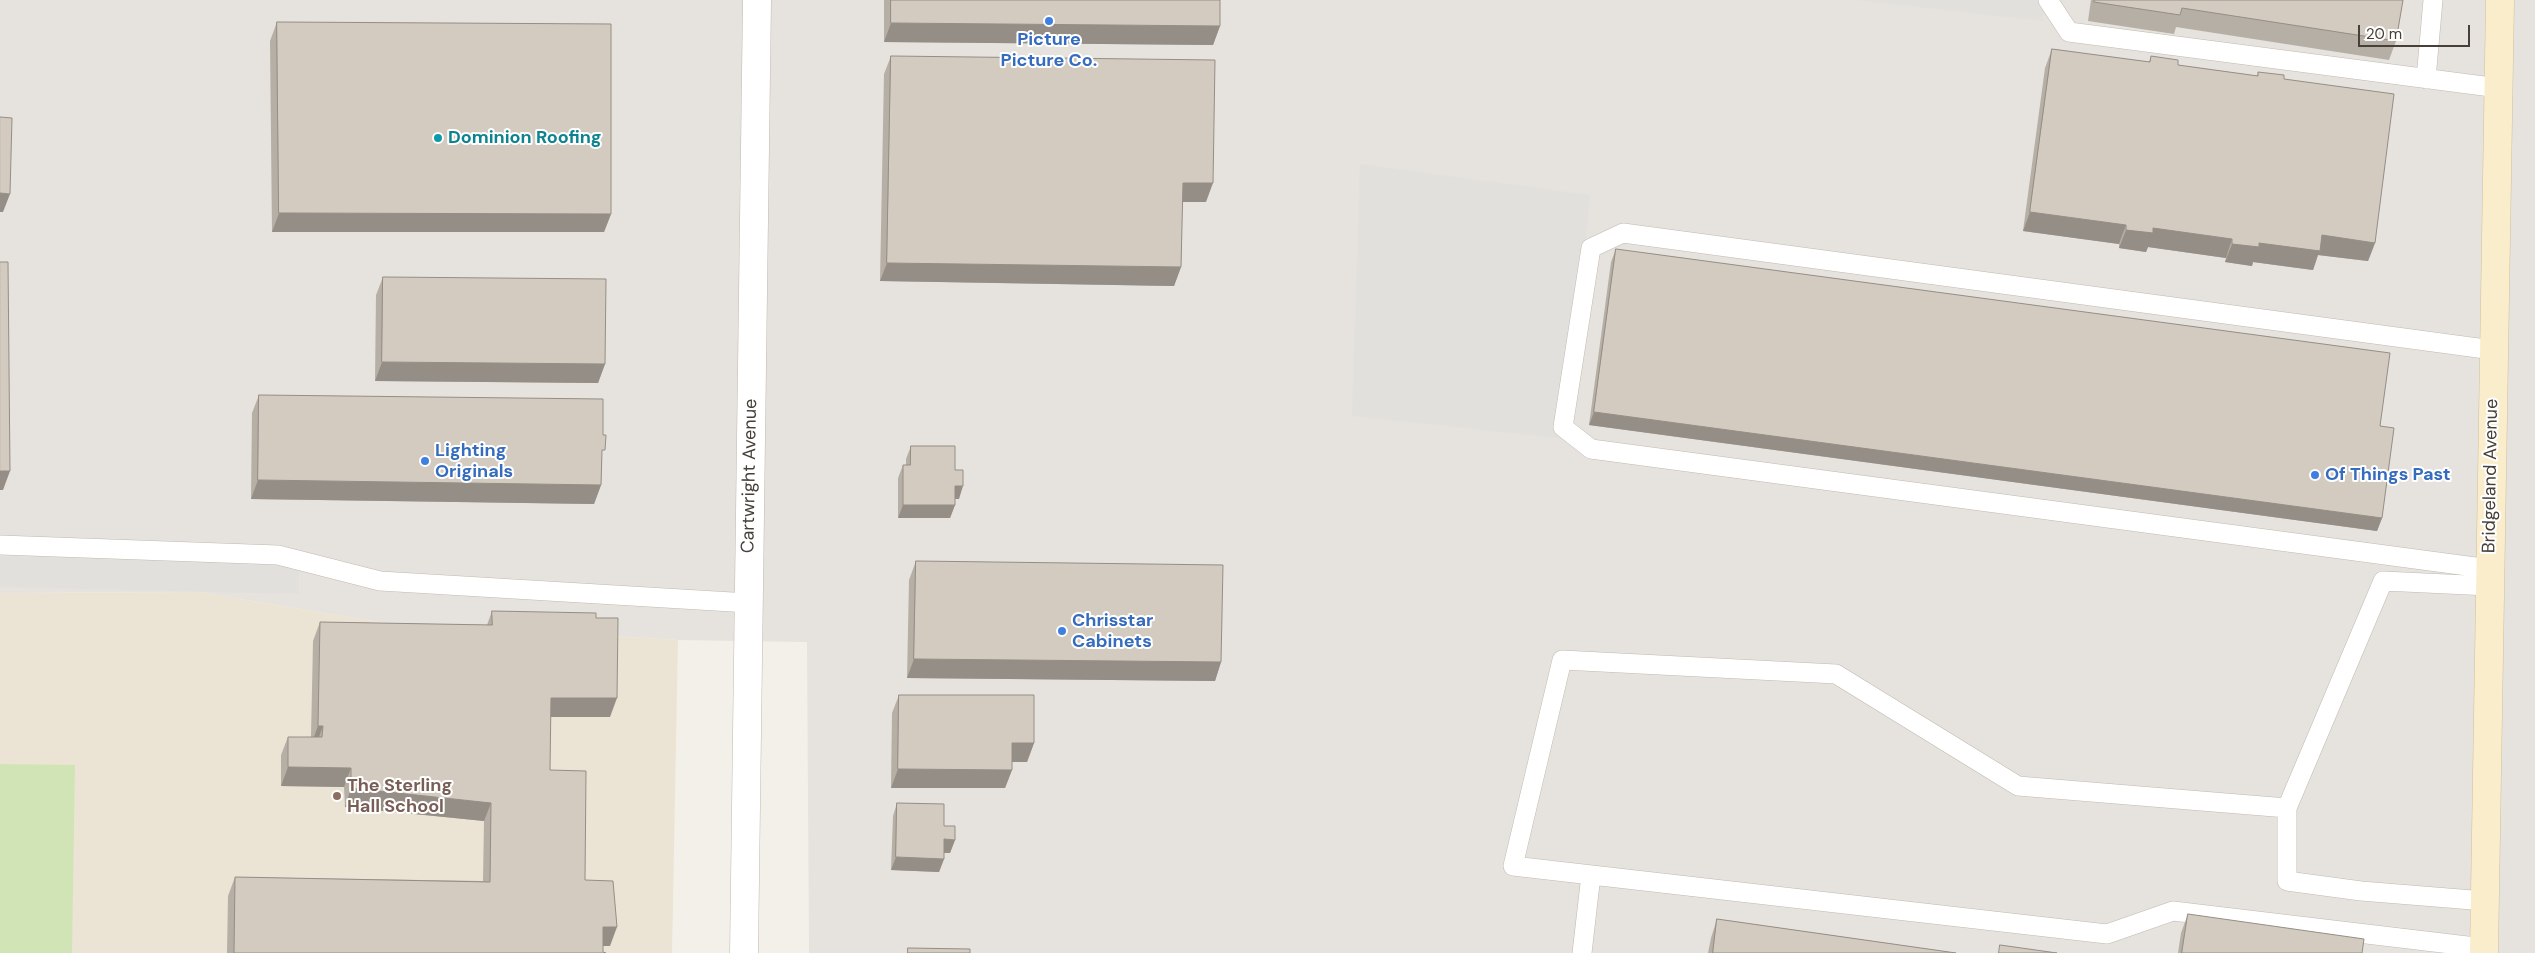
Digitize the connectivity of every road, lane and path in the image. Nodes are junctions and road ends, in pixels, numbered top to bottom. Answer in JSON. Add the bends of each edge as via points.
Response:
{"nodes":[{"id":1,"x":757,"y":0,"type":"edge"},
{"id":2,"x":2048,"y":0,"type":"edge"},
{"id":3,"x":2433,"y":0,"type":"edge"},
{"id":4,"x":2500,"y":0,"type":"edge"},
{"id":5,"x":2426,"y":79,"type":"junction"},
{"id":6,"x":2499,"y":88,"type":"junction"},
{"id":7,"x":2493,"y":350,"type":"junction"},
{"id":8,"x":0,"y":545,"type":"edge"},
{"id":9,"x":2490,"y":577,"type":"junction"},
{"id":10,"x":749,"y":603,"type":"junction"},
{"id":11,"x":2287,"y":808,"type":"junction"},
{"id":12,"x":1591,"y":875,"type":"junction"},
{"id":13,"x":2485,"y":901,"type":"junction"},
{"id":14,"x":2484,"y":951,"type":"edge"},
{"id":15,"x":744,"y":953,"type":"edge"},
{"id":16,"x":1582,"y":953,"type":"edge"}],
"edges":[{"from":1,"to":10,"type":"street","name":"Cartwright Avenue"},
{"from":2,"to":5,"type":"lane","via":[[2069,32]]},
{"from":3,"to":5,"type":"lane"},
{"from":4,"to":6,"type":"street","name":"Bridgeland Avenue"},
{"from":5,"to":6,"type":"lane"},
{"from":6,"to":7,"type":"street","name":"Bridgeland Avenue"},
{"from":7,"to":9,"type":"street","name":"Bridgeland Avenue"},
{"from":7,"to":9,"type":"lane","via":[[1623,233],[1591,248],[1563,427],[1591,449]]},
{"from":8,"to":10,"type":"lane","via":[[278,555],[380,581]]},
{"from":9,"to":11,"type":"lane","via":[[2383,581]]},
{"from":9,"to":13,"type":"street","name":"Bridgeland Avenue"},
{"from":10,"to":15,"type":"street","name":"Cartwright Avenue"},
{"from":11,"to":12,"type":"lane","via":[[2018,786],[1836,674],[1562,660],[1513,866]]},
{"from":11,"to":13,"type":"lane","via":[[2287,881],[2361,891]]},
{"from":12,"to":14,"type":"lane","via":[[2107,934],[2173,911]]},
{"from":12,"to":16,"type":"lane"},
{"from":13,"to":14,"type":"street","name":"Bridgeland Avenue"}]}
